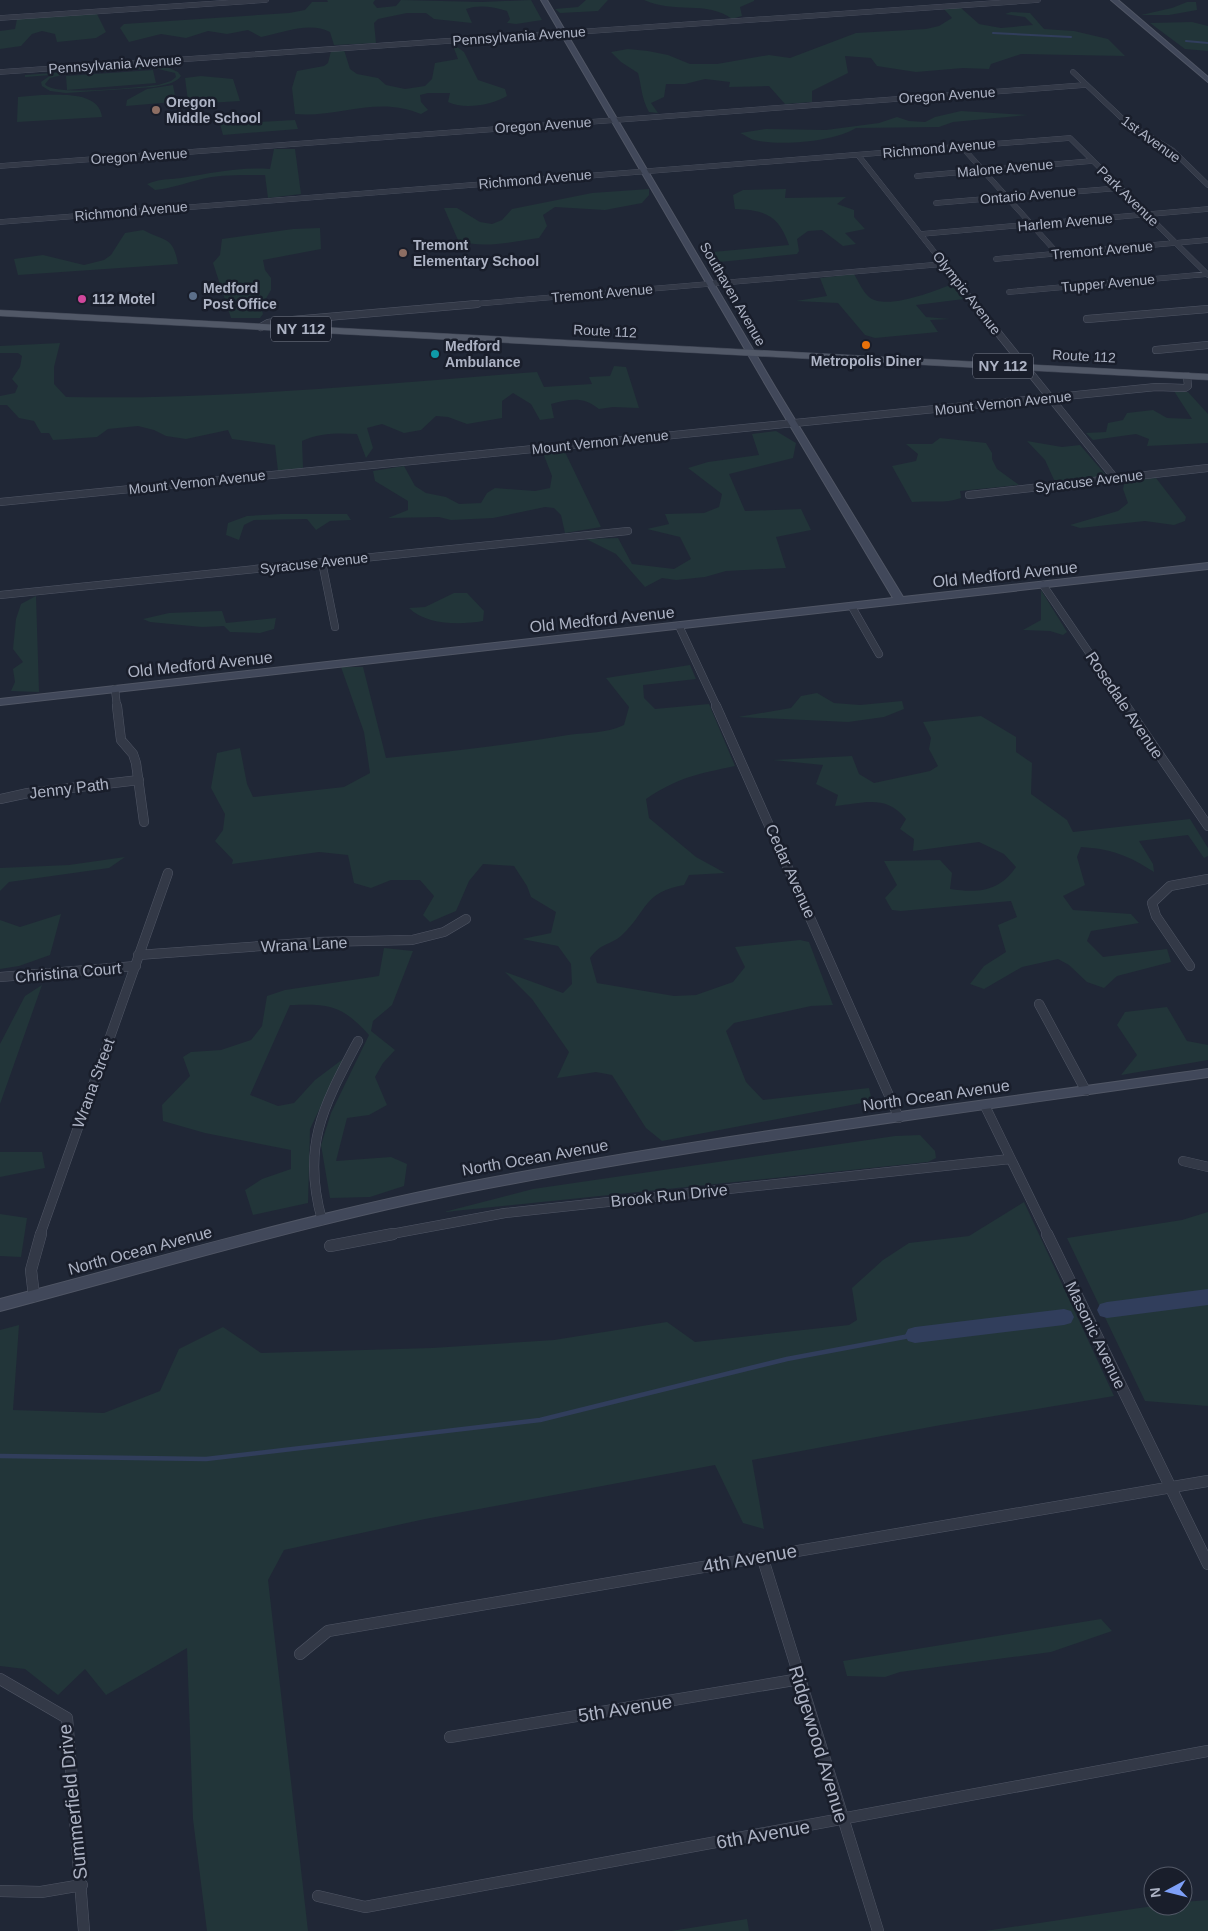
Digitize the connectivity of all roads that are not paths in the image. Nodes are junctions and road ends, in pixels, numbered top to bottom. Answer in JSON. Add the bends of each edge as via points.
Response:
{"nodes":[{"id":1,"x":266,"y":0,"type":"edge"},
{"id":2,"x":544,"y":0,"type":"edge"},
{"id":3,"x":1038,"y":0,"type":"edge"},
{"id":4,"x":1114,"y":0,"type":"edge"},
{"id":5,"x":0,"y":18,"type":"edge"},
{"id":6,"x":564,"y":33,"type":"junction"},
{"id":7,"x":0,"y":72,"type":"edge"},
{"id":8,"x":1073,"y":72,"type":"dead end"},
{"id":9,"x":1208,"y":80,"type":"edge"},
{"id":10,"x":1085,"y":85,"type":"junction"},
{"id":11,"x":614,"y":120,"type":"junction"},
{"id":12,"x":1070,"y":138,"type":"joint"},
{"id":13,"x":962,"y":147,"type":"junction"},
{"id":14,"x":858,"y":155,"type":"junction"},
{"id":15,"x":1092,"y":161,"type":"junction"},
{"id":16,"x":0,"y":166,"type":"edge"},
{"id":17,"x":645,"y":170,"type":"junction"},
{"id":18,"x":984,"y":170,"type":"junction"},
{"id":19,"x":917,"y":176,"type":"dead end"},
{"id":20,"x":1208,"y":185,"type":"edge"},
{"id":21,"x":1120,"y":188,"type":"junction"},
{"id":22,"x":1008,"y":197,"type":"junction"},
{"id":23,"x":936,"y":203,"type":"dead end"},
{"id":24,"x":1208,"y":209,"type":"edge"},
{"id":25,"x":1148,"y":214,"type":"junction"},
{"id":26,"x":0,"y":222,"type":"edge"},
{"id":27,"x":1032,"y":224,"type":"junction"},
{"id":28,"x":921,"y":234,"type":"junction"},
{"id":29,"x":1208,"y":240,"type":"edge"},
{"id":30,"x":1176,"y":243,"type":"junction"},
{"id":31,"x":1058,"y":254,"type":"junction"},
{"id":32,"x":996,"y":260,"type":"dead end"},
{"id":33,"x":944,"y":264,"type":"junction"},
{"id":34,"x":1208,"y":274,"type":"edge"},
{"id":35,"x":712,"y":283,"type":"junction"},
{"id":36,"x":1009,"y":292,"type":"dead end"},
{"id":37,"x":1208,"y":309,"type":"edge"},
{"id":38,"x":0,"y":313,"type":"edge"},
{"id":39,"x":1087,"y":320,"type":"dead end"},
{"id":40,"x":261,"y":327,"type":"junction"},
{"id":41,"x":1208,"y":345,"type":"edge"},
{"id":42,"x":1156,"y":350,"type":"dead end"},
{"id":43,"x":751,"y":352,"type":"junction"},
{"id":44,"x":1024,"y":367,"type":"junction"},
{"id":45,"x":1187,"y":376,"type":"junction"},
{"id":46,"x":1208,"y":377,"type":"edge"},
{"id":47,"x":1049,"y":398,"type":"junction"},
{"id":48,"x":793,"y":423,"type":"junction"},
{"id":49,"x":1208,"y":468,"type":"edge"},
{"id":50,"x":1114,"y":477,"type":"junction"},
{"id":51,"x":970,"y":495,"type":"dead end"},
{"id":52,"x":0,"y":502,"type":"edge"},
{"id":53,"x":628,"y":531,"type":"dead end"},
{"id":54,"x":322,"y":562,"type":"junction"},
{"id":55,"x":1208,"y":566,"type":"edge"},
{"id":56,"x":1043,"y":585,"type":"junction"},
{"id":57,"x":0,"y":595,"type":"edge"},
{"id":58,"x":900,"y":601,"type":"junction"},
{"id":59,"x":852,"y":607,"type":"junction"},
{"id":60,"x":679,"y":626,"type":"junction"},
{"id":61,"x":335,"y":627,"type":"dead end"},
{"id":62,"x":879,"y":654,"type":"dead end"},
{"id":63,"x":115,"y":689,"type":"junction"},
{"id":64,"x":0,"y":702,"type":"edge"},
{"id":65,"x":139,"y":780,"type":"junction"},
{"id":66,"x":0,"y":799,"type":"edge"},
{"id":67,"x":144,"y":822,"type":"dead end"},
{"id":68,"x":1208,"y":826,"type":"edge"},
{"id":69,"x":168,"y":873,"type":"dead end"},
{"id":70,"x":1208,"y":879,"type":"edge"},
{"id":71,"x":466,"y":919,"type":"dead end"},
{"id":72,"x":138,"y":955,"type":"junction"},
{"id":73,"x":136,"y":966,"type":"junction"},
{"id":74,"x":1190,"y":966,"type":"dead end"},
{"id":75,"x":0,"y":978,"type":"edge"},
{"id":76,"x":1039,"y":1004,"type":"dead end"},
{"id":77,"x":358,"y":1041,"type":"dead end"},
{"id":78,"x":1208,"y":1074,"type":"edge"},
{"id":79,"x":1086,"y":1091,"type":"junction"},
{"id":80,"x":985,"y":1106,"type":"junction"},
{"id":81,"x":899,"y":1118,"type":"junction"},
{"id":82,"x":1010,"y":1158,"type":"junction"},
{"id":83,"x":1182,"y":1161,"type":"dead end"},
{"id":84,"x":1208,"y":1167,"type":"edge"},
{"id":85,"x":322,"y":1220,"type":"junction"},
{"id":86,"x":330,"y":1246,"type":"dead end"},
{"id":87,"x":34,"y":1296,"type":"junction"},
{"id":88,"x":0,"y":1306,"type":"edge"},
{"id":89,"x":1208,"y":1481,"type":"edge"},
{"id":90,"x":1170,"y":1488,"type":"junction"},
{"id":91,"x":762,"y":1556,"type":"junction"},
{"id":92,"x":1208,"y":1564,"type":"edge"},
{"id":93,"x":300,"y":1654,"type":"dead end"},
{"id":94,"x":0,"y":1679,"type":"edge"},
{"id":95,"x":800,"y":1680,"type":"junction"},
{"id":96,"x":450,"y":1737,"type":"dead end"},
{"id":97,"x":1208,"y":1751,"type":"edge"},
{"id":98,"x":842,"y":1819,"type":"junction"},
{"id":99,"x":82,"y":1885,"type":"junction"},
{"id":100,"x":0,"y":1891,"type":"edge"},
{"id":101,"x":318,"y":1896,"type":"dead end"},
{"id":102,"x":84,"y":1931,"type":"edge"},
{"id":103,"x":878,"y":1931,"type":"edge"}],
"edges":[{"from":1,"to":5,"type":"street"},
{"from":2,"to":6,"type":"street","name":"Southaven Avenue"},
{"from":3,"to":6,"type":"street","name":"Pennsylvania Avenue"},
{"from":4,"to":9,"type":"street"},
{"from":6,"to":7,"type":"street","name":"Pennsylvania Avenue"},
{"from":6,"to":11,"type":"street","name":"Southaven Avenue"},
{"from":8,"to":10,"type":"street","name":"1st Avenue"},
{"from":10,"to":11,"type":"street","name":"Oregon Avenue"},
{"from":10,"to":20,"type":"street","name":"1st Avenue","via":[[1126,122],[1172,150]]},
{"from":11,"to":16,"type":"street","name":"Oregon Avenue"},
{"from":11,"to":17,"type":"street","name":"Southaven Avenue"},
{"from":12,"to":13,"type":"street","name":"Richmond Avenue"},
{"from":12,"to":15,"type":"street","name":"Park Avenue"},
{"from":13,"to":14,"type":"street","name":"Richmond Avenue"},
{"from":13,"to":18,"type":"street"},
{"from":14,"to":17,"type":"street","name":"Richmond Avenue"},
{"from":14,"to":28,"type":"street","name":"Olympic Avenue"},
{"from":15,"to":18,"type":"street","name":"Malone Avenue"},
{"from":15,"to":21,"type":"street","name":"Park Avenue"},
{"from":17,"to":26,"type":"street","name":"Richmond Avenue"},
{"from":17,"to":35,"type":"street","name":"Southaven Avenue"},
{"from":18,"to":19,"type":"street","name":"Malone Avenue"},
{"from":18,"to":22,"type":"street"},
{"from":21,"to":22,"type":"street","name":"Ontario Avenue"},
{"from":21,"to":25,"type":"street","name":"Park Avenue"},
{"from":22,"to":23,"type":"street","name":"Ontario Avenue"},
{"from":22,"to":27,"type":"street"},
{"from":24,"to":25,"type":"street","name":"Harlem Avenue"},
{"from":25,"to":27,"type":"street","name":"Harlem Avenue"},
{"from":25,"to":30,"type":"street","name":"Park Avenue"},
{"from":27,"to":28,"type":"street","name":"Harlem Avenue"},
{"from":27,"to":31,"type":"street"},
{"from":28,"to":33,"type":"street","name":"Olympic Avenue"},
{"from":29,"to":30,"type":"street","name":"Tremont Avenue"},
{"from":30,"to":31,"type":"street","name":"Tremont Avenue"},
{"from":30,"to":34,"type":"street","name":"Park Avenue"},
{"from":31,"to":32,"type":"street","name":"Tremont Avenue"},
{"from":33,"to":35,"type":"street","name":"Tremont Avenue"},
{"from":33,"to":44,"type":"street","name":"Olympic Avenue"},
{"from":34,"to":36,"type":"street","name":"Tupper Avenue"},
{"from":35,"to":40,"type":"street","name":"Tremont Avenue","via":[[281,321]]},
{"from":35,"to":43,"type":"street","name":"Southaven Avenue"},
{"from":37,"to":39,"type":"street"},
{"from":38,"to":40,"type":"main road","name":"Route 112","number":"NY 112"},
{"from":40,"to":43,"type":"main road","name":"Route 112","number":"NY 112"},
{"from":41,"to":42,"type":"street"},
{"from":43,"to":44,"type":"main road","name":"Route 112","number":"NY 112"},
{"from":43,"to":48,"type":"street","name":"Southaven Avenue"},
{"from":44,"to":45,"type":"main road","name":"Route 112","number":"NY 112"},
{"from":44,"to":47,"type":"street","name":"Olympic Avenue"},
{"from":45,"to":46,"type":"main road","name":"Route 112","number":"NY 112"},
{"from":45,"to":47,"type":"street","name":"Mount Vernon Avenue","via":[[1188,386],[1185,388],[1156,387]]},
{"from":47,"to":48,"type":"street","name":"Mount Vernon Avenue"},
{"from":47,"to":50,"type":"street","name":"Olympic Avenue"},
{"from":48,"to":52,"type":"street","name":"Mount Vernon Avenue"},
{"from":48,"to":58,"type":"street","name":"Southaven Avenue"},
{"from":49,"to":50,"type":"street","name":"Syracuse Avenue"},
{"from":50,"to":51,"type":"street","name":"Syracuse Avenue"},
{"from":53,"to":54,"type":"street","name":"Syracuse Avenue"},
{"from":54,"to":57,"type":"street","name":"Syracuse Avenue"},
{"from":54,"to":61,"type":"street"},
{"from":55,"to":56,"type":"street","name":"Old Medford Avenue"},
{"from":56,"to":58,"type":"street","name":"Old Medford Avenue"},
{"from":56,"to":68,"type":"street","name":"Rosedale Avenue"},
{"from":58,"to":59,"type":"street","name":"Old Medford Avenue"},
{"from":59,"to":60,"type":"street","name":"Old Medford Avenue"},
{"from":59,"to":62,"type":"street"},
{"from":60,"to":63,"type":"street","name":"Old Medford Avenue"},
{"from":60,"to":81,"type":"street","name":"Cedar Avenue"},
{"from":63,"to":64,"type":"street","name":"Old Medford Avenue"},
{"from":63,"to":65,"type":"street","via":[[121,740],[133,754]]},
{"from":65,"to":66,"type":"street","name":"Jenny Path"},
{"from":65,"to":67,"type":"street"},
{"from":69,"to":72,"type":"street","name":"Wrana Street"},
{"from":70,"to":74,"type":"street","via":[[1177,883],[1161,890],[1152,903],[1156,916]]},
{"from":71,"to":72,"type":"street","name":"Wrana Lane","via":[[444,932],[412,940],[317,942]]},
{"from":72,"to":73,"type":"street","name":"Wrana Street"},
{"from":73,"to":75,"type":"street","name":"Christina Court"},
{"from":73,"to":87,"type":"street","name":"Wrana Street","via":[[35,1251],[31,1270]]},
{"from":76,"to":79,"type":"street"},
{"from":77,"to":85,"type":"street","via":[[322,1111],[316,1139],[316,1203]]},
{"from":78,"to":79,"type":"street","name":"North Ocean Avenue"},
{"from":79,"to":80,"type":"street","name":"North Ocean Avenue"},
{"from":80,"to":81,"type":"street","name":"North Ocean Avenue"},
{"from":80,"to":82,"type":"street","name":"Masonic Avenue"},
{"from":81,"to":85,"type":"street","name":"North Ocean Avenue","via":[[589,1164]]},
{"from":82,"to":86,"type":"street","name":"Brook Run Drive","via":[[505,1213]]},
{"from":82,"to":90,"type":"street","name":"Masonic Avenue"},
{"from":83,"to":84,"type":"street"},
{"from":85,"to":87,"type":"street","name":"North Ocean Avenue"},
{"from":87,"to":88,"type":"street","name":"North Ocean Avenue"},
{"from":89,"to":90,"type":"street","name":"4th Avenue"},
{"from":90,"to":91,"type":"street","name":"4th Avenue"},
{"from":90,"to":92,"type":"street","name":"Masonic Avenue"},
{"from":91,"to":93,"type":"street","name":"4th Avenue","via":[[328,1631]]},
{"from":91,"to":95,"type":"street","name":"Ridgewood Avenue"},
{"from":94,"to":99,"type":"street","name":"Summerfield Drive","via":[[67,1718]]},
{"from":95,"to":96,"type":"street","name":"5th Avenue"},
{"from":95,"to":98,"type":"street","name":"Ridgewood Avenue"},
{"from":97,"to":98,"type":"street","name":"6th Avenue"},
{"from":98,"to":101,"type":"street","name":"6th Avenue","via":[[365,1907]]},
{"from":98,"to":103,"type":"street","name":"Ridgewood Avenue"},
{"from":99,"to":100,"type":"street","via":[[41,1892]]},
{"from":99,"to":102,"type":"street","name":"Summerfield Drive"}]}
